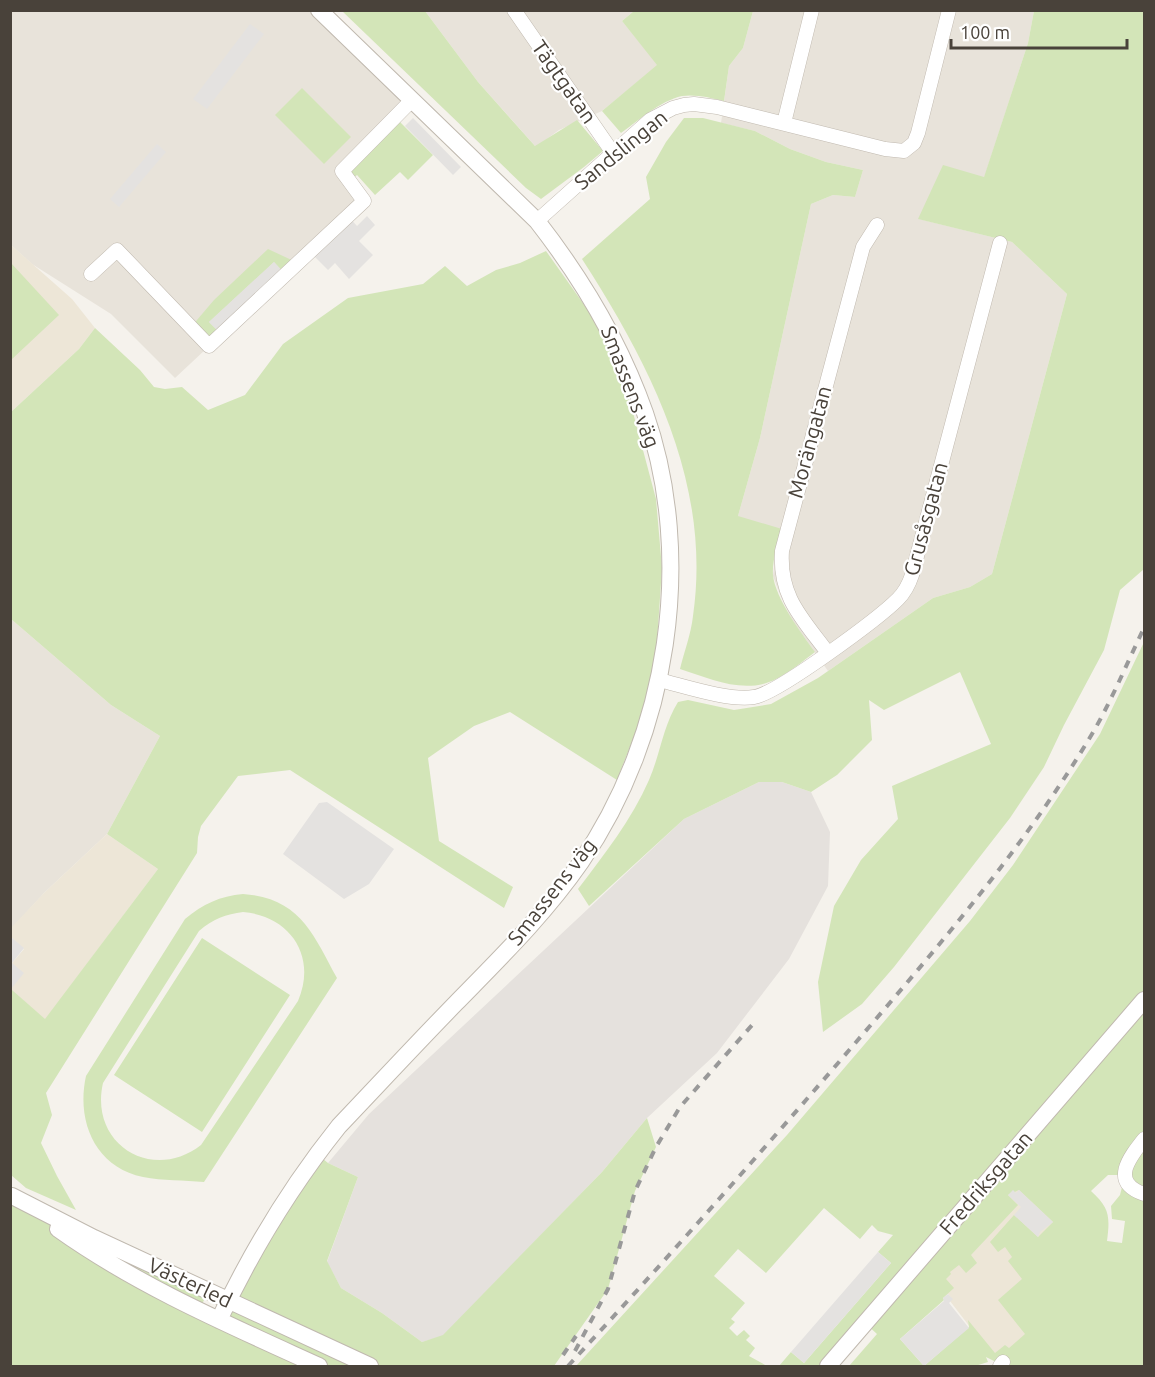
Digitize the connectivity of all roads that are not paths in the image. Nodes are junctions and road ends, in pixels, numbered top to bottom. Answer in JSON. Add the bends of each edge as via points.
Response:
{"nodes":[{"id":1,"x":320,"y":10,"type":"edge"},
{"id":2,"x":514,"y":10,"type":"edge"},
{"id":3,"x":812,"y":10,"type":"edge"},
{"id":4,"x":949,"y":10,"type":"edge"},
{"id":5,"x":412,"y":100,"type":"junction"},
{"id":6,"x":784,"y":123,"type":"junction"},
{"id":7,"x":613,"y":153,"type":"junction"},
{"id":8,"x":537,"y":221,"type":"junction"},
{"id":9,"x":877,"y":225,"type":"dead end"},
{"id":10,"x":1000,"y":243,"type":"dead end"},
{"id":11,"x":91,"y":274,"type":"dead end"},
{"id":12,"x":828,"y":652,"type":"junction"},
{"id":13,"x":658,"y":680,"type":"junction"},
{"id":14,"x":1144,"y":1003,"type":"edge"},
{"id":15,"x":1144,"y":1139,"type":"edge"},
{"id":16,"x":1144,"y":1194,"type":"edge"},
{"id":17,"x":11,"y":1195,"type":"edge"},
{"id":18,"x":228,"y":1301,"type":"junction"},
{"id":19,"x":219,"y":1320,"type":"junction"},
{"id":20,"x":319,"y":1366,"type":"edge"},
{"id":21,"x":370,"y":1366,"type":"edge"},
{"id":22,"x":828,"y":1366,"type":"edge"}],
"edges":[{"from":1,"to":5,"type":"street","name":"Smassens väg"},
{"from":2,"to":7,"type":"street","name":"Tägtgatan"},
{"from":3,"to":6,"type":"street"},
{"from":4,"to":6,"type":"street","name":"Sandslingan","via":[[918,133],[910,148],[885,149]]},
{"from":5,"to":8,"type":"street","name":"Smassens väg"},
{"from":5,"to":11,"type":"street","via":[[342,171],[364,201],[209,346],[117,250]]},
{"from":6,"to":7,"type":"street","name":"Sandslingan","via":[[707,105],[684,105],[650,120]]},
{"from":7,"to":8,"type":"street","name":"Sandslingan"},
{"from":8,"to":13,"type":"street","name":"Smassens väg","via":[[582,282],[621,352],[658,460],[668,527],[670,591]]},
{"from":9,"to":12,"type":"street","name":"Morängatan","via":[[863,247],[782,551],[781,573],[788,595]]},
{"from":10,"to":12,"type":"street","name":"Grusåsgatan","via":[[909,584],[888,608]]},
{"from":12,"to":13,"type":"street","name":"Grusåsgatan","via":[[775,690],[755,697],[731,696]]},
{"from":13,"to":18,"type":"street","name":"Smassens väg","via":[[632,769],[582,861],[531,925],[339,1126],[290,1192]]},
{"from":14,"to":22,"type":"street","name":"Fredriksgatan"},
{"from":15,"to":16,"type":"street","via":[[1125,1170],[1128,1184]]},
{"from":17,"to":18,"type":"street","name":"Västerled"},
{"from":17,"to":19,"type":"street","name":"Västerled","via":[[107,1263]]},
{"from":18,"to":19,"type":"street","name":"Smassens väg"},
{"from":18,"to":21,"type":"street","name":"Västerled"},
{"from":19,"to":20,"type":"street","name":"Västerled"}]}
